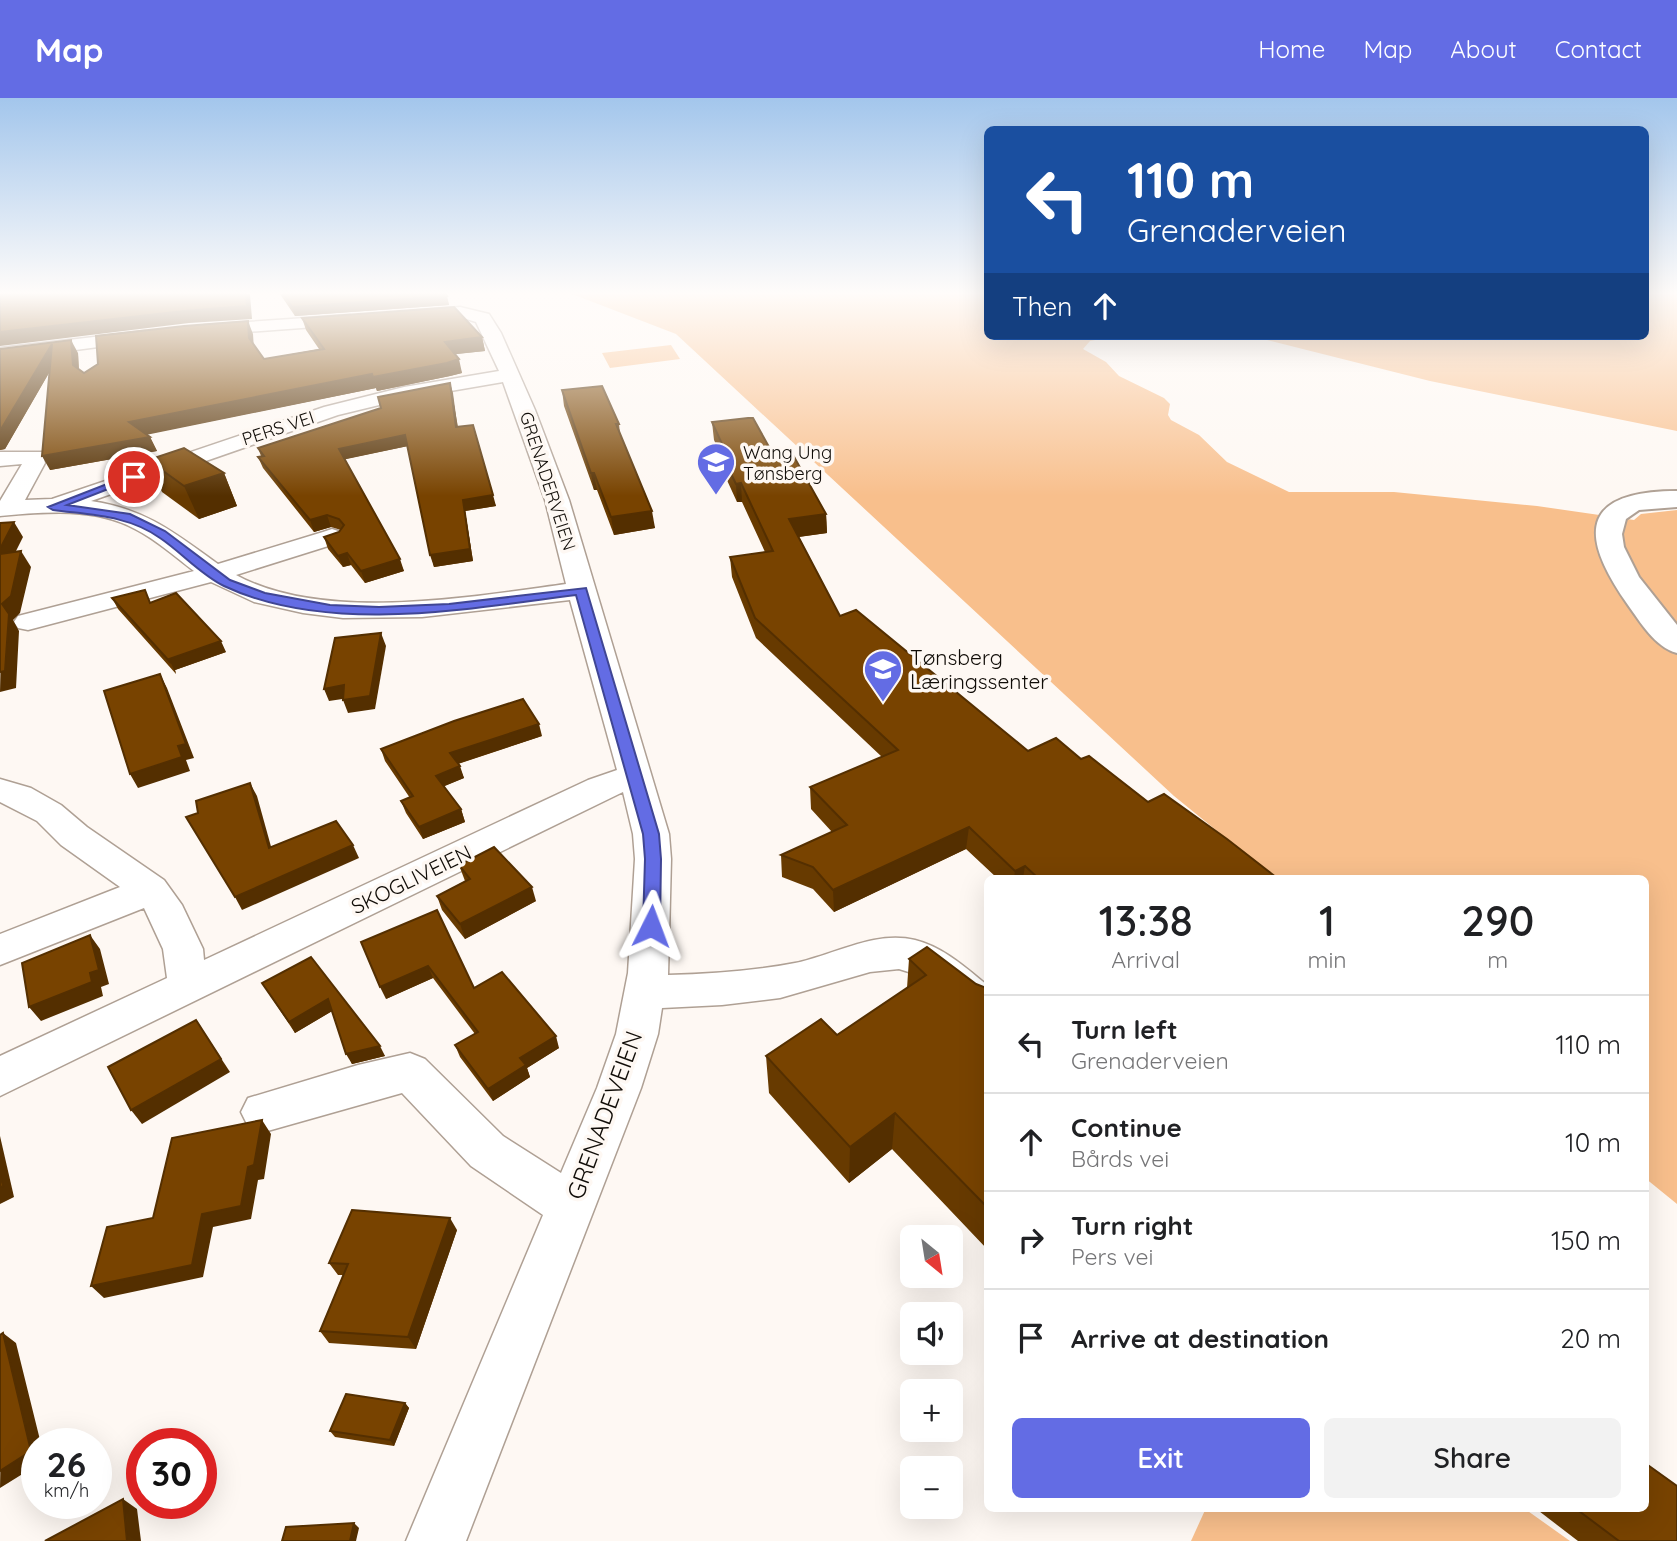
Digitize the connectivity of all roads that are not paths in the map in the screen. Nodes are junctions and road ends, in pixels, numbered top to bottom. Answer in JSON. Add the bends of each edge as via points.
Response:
{"nodes":[{"id":1,"x":91,"y":361,"type":"edge"},
{"id":2,"x":504,"y":361,"type":"edge"},
{"id":3,"x":91,"y":366,"type":"edge"},
{"id":4,"x":510,"y":375,"type":"junction"},
{"id":5,"x":0,"y":459,"type":"edge"},
{"id":6,"x":1677,"y":499,"type":"edge"},
{"id":7,"x":53,"y":507,"type":"junction"},
{"id":8,"x":4,"y":508,"type":"edge"},
{"id":9,"x":332,"y":537,"type":"edge"},
{"id":10,"x":212,"y":574,"type":"junction"},
{"id":11,"x":581,"y":590,"type":"junction"},
{"id":12,"x":27,"y":622,"type":"dead end"},
{"id":13,"x":1677,"y":643,"type":"edge"},
{"id":14,"x":635,"y":775,"type":"junction"},
{"id":15,"x":0,"y":790,"type":"edge"},
{"id":16,"x":151,"y":890,"type":"junction"},
{"id":17,"x":0,"y":950,"type":"edge"},
{"id":18,"x":188,"y":987,"type":"junction"},
{"id":19,"x":644,"y":992,"type":"junction"},
{"id":20,"x":984,"y":1006,"type":"edge"},
{"id":21,"x":0,"y":1077,"type":"edge"},
{"id":22,"x":264,"y":1112,"type":"dead end"},
{"id":23,"x":571,"y":1206,"type":"junction"},
{"id":24,"x":436,"y":1541,"type":"edge"}],
"edges":[{"from":1,"to":3,"type":"street"},
{"from":2,"to":4,"type":"street","name":"GRENADERVEIEN"},
{"from":4,"to":7,"type":"street","name":"PERS VEI","via":[[331,411]]},
{"from":4,"to":11,"type":"street","name":"GRENADERVEIEN","via":[[557,500]]},
{"from":5,"to":8,"type":"street","via":[[34,457]]},
{"from":6,"to":13,"type":"main road","via":[[1623,507],[1608,536],[1639,601]]},
{"from":7,"to":8,"type":"street"},
{"from":7,"to":10,"type":"street","via":[[127,516],[161,533]]},
{"from":9,"to":10,"type":"street"},
{"from":10,"to":11,"type":"street","via":[[262,596],[330,609],[419,610]]},
{"from":10,"to":12,"type":"street"},
{"from":11,"to":14,"type":"street","name":"GRENADEVEIEN"},
{"from":14,"to":18,"type":"street","name":"SKOGLIVEIEN"},
{"from":14,"to":19,"type":"street","name":"GRENADEVEIEN","via":[[653,859]]},
{"from":15,"to":16,"type":"street","via":[[49,813]]},
{"from":16,"to":17,"type":"street"},
{"from":16,"to":18,"type":"street","via":[[183,949]]},
{"from":18,"to":21,"type":"street","name":"SKOGLIVEIEN"},
{"from":19,"to":20,"type":"street","via":[[751,986],[800,978],[846,962],[901,954],[916,956]]},
{"from":19,"to":23,"type":"street","name":"GRENADEVEIEN","via":[[637,1034],[619,1088]]},
{"from":22,"to":23,"type":"street","via":[[410,1072],[487,1152]]},
{"from":23,"to":24,"type":"street","name":"GRENADEVEIEN"}]}
